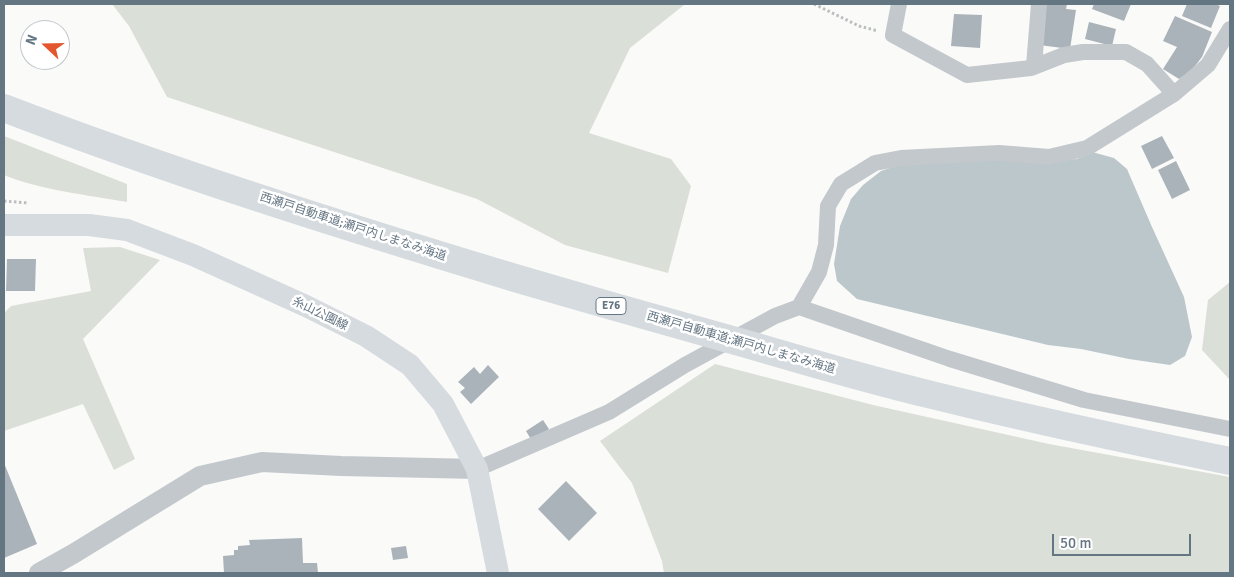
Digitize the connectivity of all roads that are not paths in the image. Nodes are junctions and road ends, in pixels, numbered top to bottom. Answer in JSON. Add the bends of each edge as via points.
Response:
{"nodes":[{"id":1,"x":899,"y":4,"type":"edge"},
{"id":2,"x":1039,"y":4,"type":"edge"},
{"id":3,"x":1230,"y":29,"type":"edge"},
{"id":4,"x":1034,"y":66,"type":"junction"},
{"id":5,"x":1174,"y":94,"type":"junction"},
{"id":6,"x":4,"y":108,"type":"edge"},
{"id":7,"x":4,"y":225,"type":"edge"},
{"id":8,"x":799,"y":307,"type":"junction"},
{"id":9,"x":1230,"y":429,"type":"edge"},
{"id":10,"x":1230,"y":461,"type":"edge"},
{"id":11,"x":477,"y":469,"type":"junction"},
{"id":12,"x":39,"y":573,"type":"edge"},
{"id":13,"x":498,"y":573,"type":"edge"}],
"edges":[{"from":1,"to":4,"type":"street","via":[[893,35],[967,76]]},
{"from":2,"to":4,"type":"street"},
{"from":3,"to":5,"type":"street","via":[[1208,65]]},
{"from":4,"to":5,"type":"street","via":[[1083,52],[1126,52],[1147,64]]},
{"from":5,"to":8,"type":"street","via":[[1087,148],[1049,157],[999,153],[901,158],[875,163],[841,184],[828,206],[826,245],[819,272]]},
{"from":6,"to":10,"type":"highway","name":"西瀬戸自動車道;瀬戸内しまなみ海道","number":"E76","via":[[268,200],[607,305],[933,396]]},
{"from":7,"to":11,"type":"main road","name":"糸山公園線","via":[[127,230],[192,255],[366,336],[410,364],[443,404]]},
{"from":8,"to":9,"type":"street","via":[[950,359],[1084,400]]},
{"from":8,"to":11,"type":"street","via":[[775,316],[702,356],[609,412]]},
{"from":11,"to":12,"type":"street","via":[[262,462],[200,476]]},
{"from":11,"to":13,"type":"main road","name":"糸山公園線"}]}
